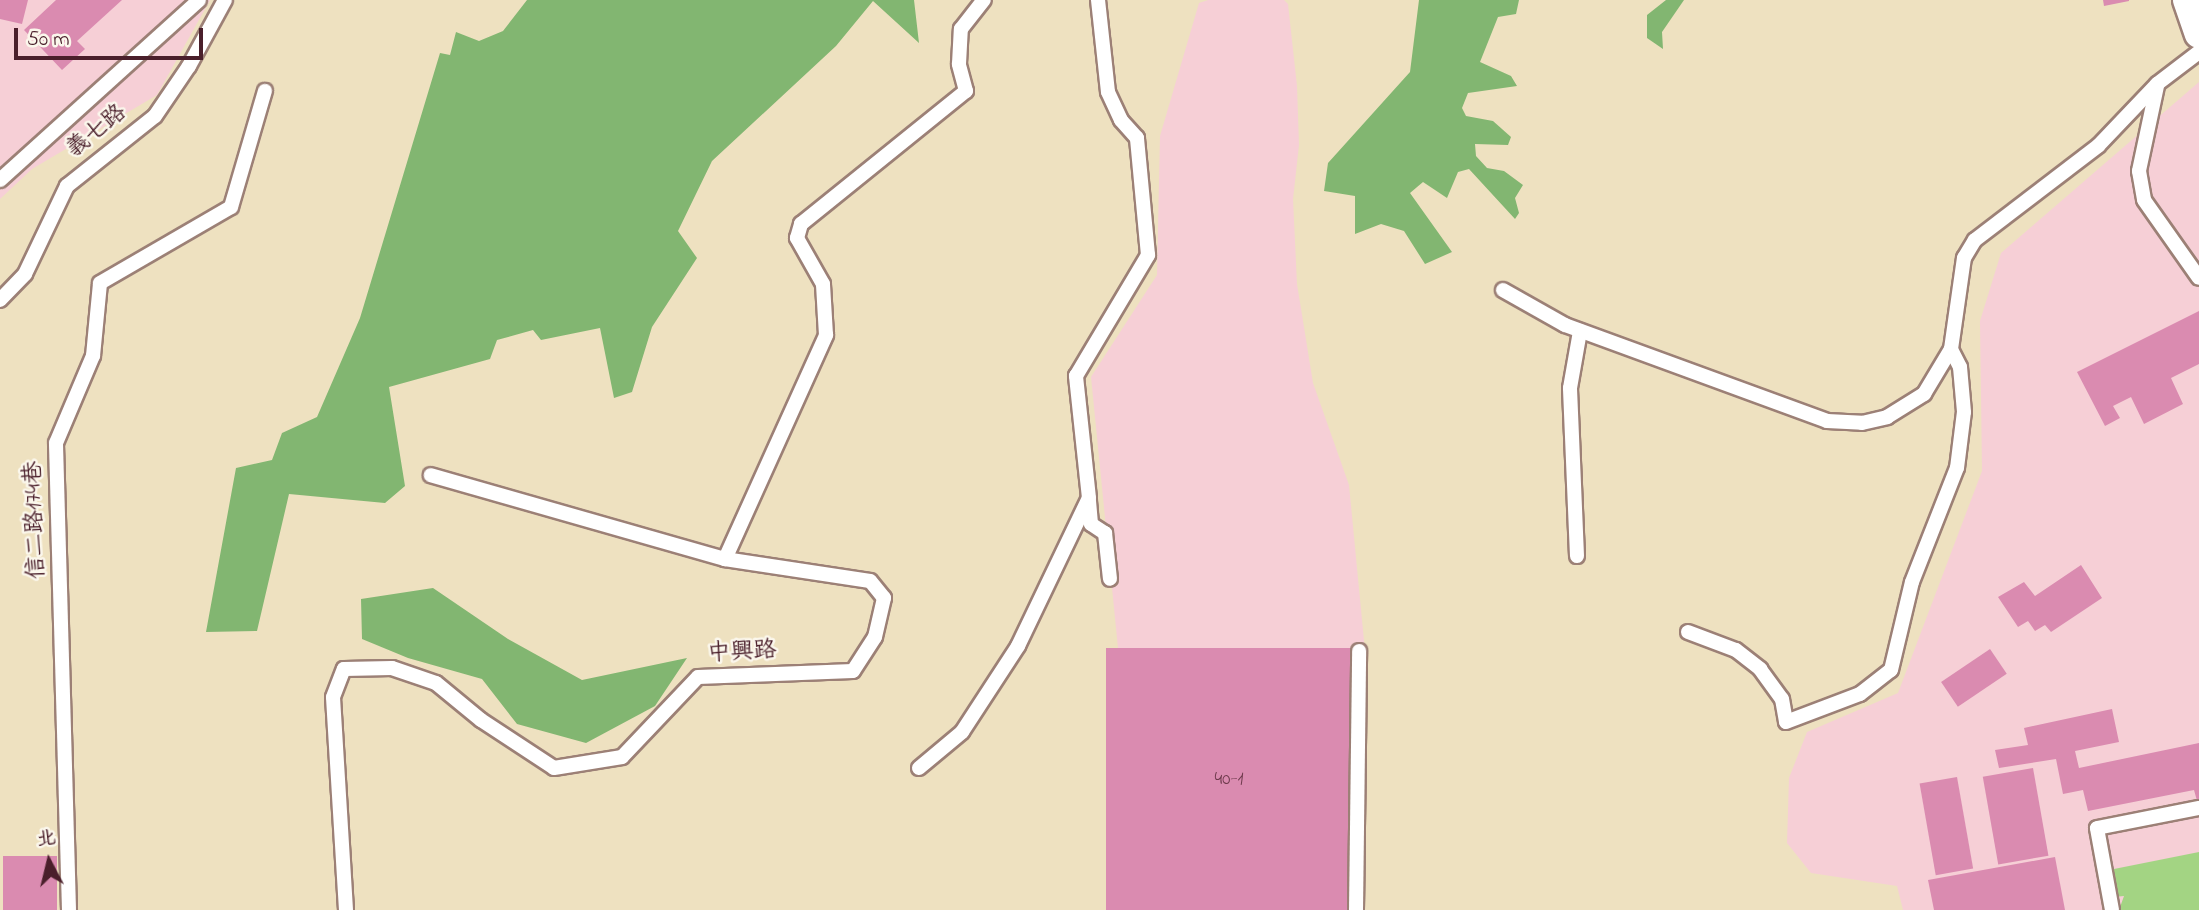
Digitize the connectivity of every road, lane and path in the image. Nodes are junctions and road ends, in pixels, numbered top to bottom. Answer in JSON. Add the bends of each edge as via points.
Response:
{"nodes":[{"id":1,"x":199,"y":0,"type":"edge"},
{"id":2,"x":225,"y":0,"type":"edge"},
{"id":3,"x":984,"y":0,"type":"edge"},
{"id":4,"x":1098,"y":0,"type":"edge"},
{"id":5,"x":2187,"y":0,"type":"edge"},
{"id":6,"x":2199,"y":34,"type":"edge"},
{"id":7,"x":2199,"y":52,"type":"edge"},
{"id":8,"x":2157,"y":85,"type":"junction"},
{"id":9,"x":265,"y":91,"type":"dead end"},
{"id":10,"x":0,"y":180,"type":"edge"},
{"id":11,"x":2199,"y":278,"type":"edge"},
{"id":12,"x":1503,"y":290,"type":"dead end"},
{"id":13,"x":0,"y":300,"type":"edge"},
{"id":14,"x":1580,"y":331,"type":"junction"},
{"id":15,"x":1951,"y":349,"type":"junction"},
{"id":16,"x":430,"y":475,"type":"dead end"},
{"id":17,"x":1089,"y":498,"type":"junction"},
{"id":18,"x":1577,"y":556,"type":"dead end"},
{"id":19,"x":725,"y":559,"type":"junction"},
{"id":20,"x":1110,"y":579,"type":"dead end"},
{"id":21,"x":1688,"y":632,"type":"dead end"},
{"id":22,"x":1359,"y":651,"type":"dead end"},
{"id":23,"x":919,"y":768,"type":"dead end"},
{"id":24,"x":2199,"y":808,"type":"edge"},
{"id":25,"x":69,"y":910,"type":"edge"},
{"id":26,"x":346,"y":910,"type":"edge"},
{"id":27,"x":1356,"y":910,"type":"edge"},
{"id":28,"x":2112,"y":910,"type":"edge"}],
"edges":[{"from":1,"to":10,"type":"lane"},
{"from":2,"to":13,"type":"lane","name":"義七路","via":[[155,116],[67,186],[25,274]]},
{"from":3,"to":19,"type":"lane","via":[[961,29],[959,64],[966,91],[801,224],[797,238],[823,285],[826,335]]},
{"from":4,"to":17,"type":"lane","via":[[1108,92],[1121,120],[1137,138],[1148,255],[1076,376]]},
{"from":5,"to":6,"type":"street"},
{"from":7,"to":8,"type":"lane"},
{"from":8,"to":11,"type":"lane","via":[[2139,170],[2144,200]]},
{"from":8,"to":15,"type":"lane","via":[[2098,146],[1975,240],[1964,258]]},
{"from":9,"to":25,"type":"lane","name":"信二路174巷","via":[[231,207],[100,283],[93,356],[56,443]]},
{"from":12,"to":14,"type":"lane"},
{"from":14,"to":15,"type":"lane","via":[[1844,423],[1886,417],[1912,405],[1936,379]]},
{"from":14,"to":18,"type":"lane","via":[[1570,387]]},
{"from":15,"to":21,"type":"lane","via":[[1960,367],[1964,412],[1957,468],[1912,582],[1891,670],[1860,694],[1786,722],[1782,699],[1760,669],[1736,650]]},
{"from":16,"to":19,"type":"lane","name":"中興路"},
{"from":17,"to":20,"type":"lane","via":[[1091,524],[1105,533]]},
{"from":17,"to":23,"type":"lane","via":[[1018,646],[962,732]]},
{"from":19,"to":26,"type":"lane","name":"中興路","via":[[870,581],[884,598],[875,637],[853,671],[698,677],[622,757],[554,768],[481,720],[436,683],[392,668],[344,669],[333,697]]},
{"from":22,"to":27,"type":"lane"},
{"from":24,"to":28,"type":"lane","via":[[2097,828]]}]}
